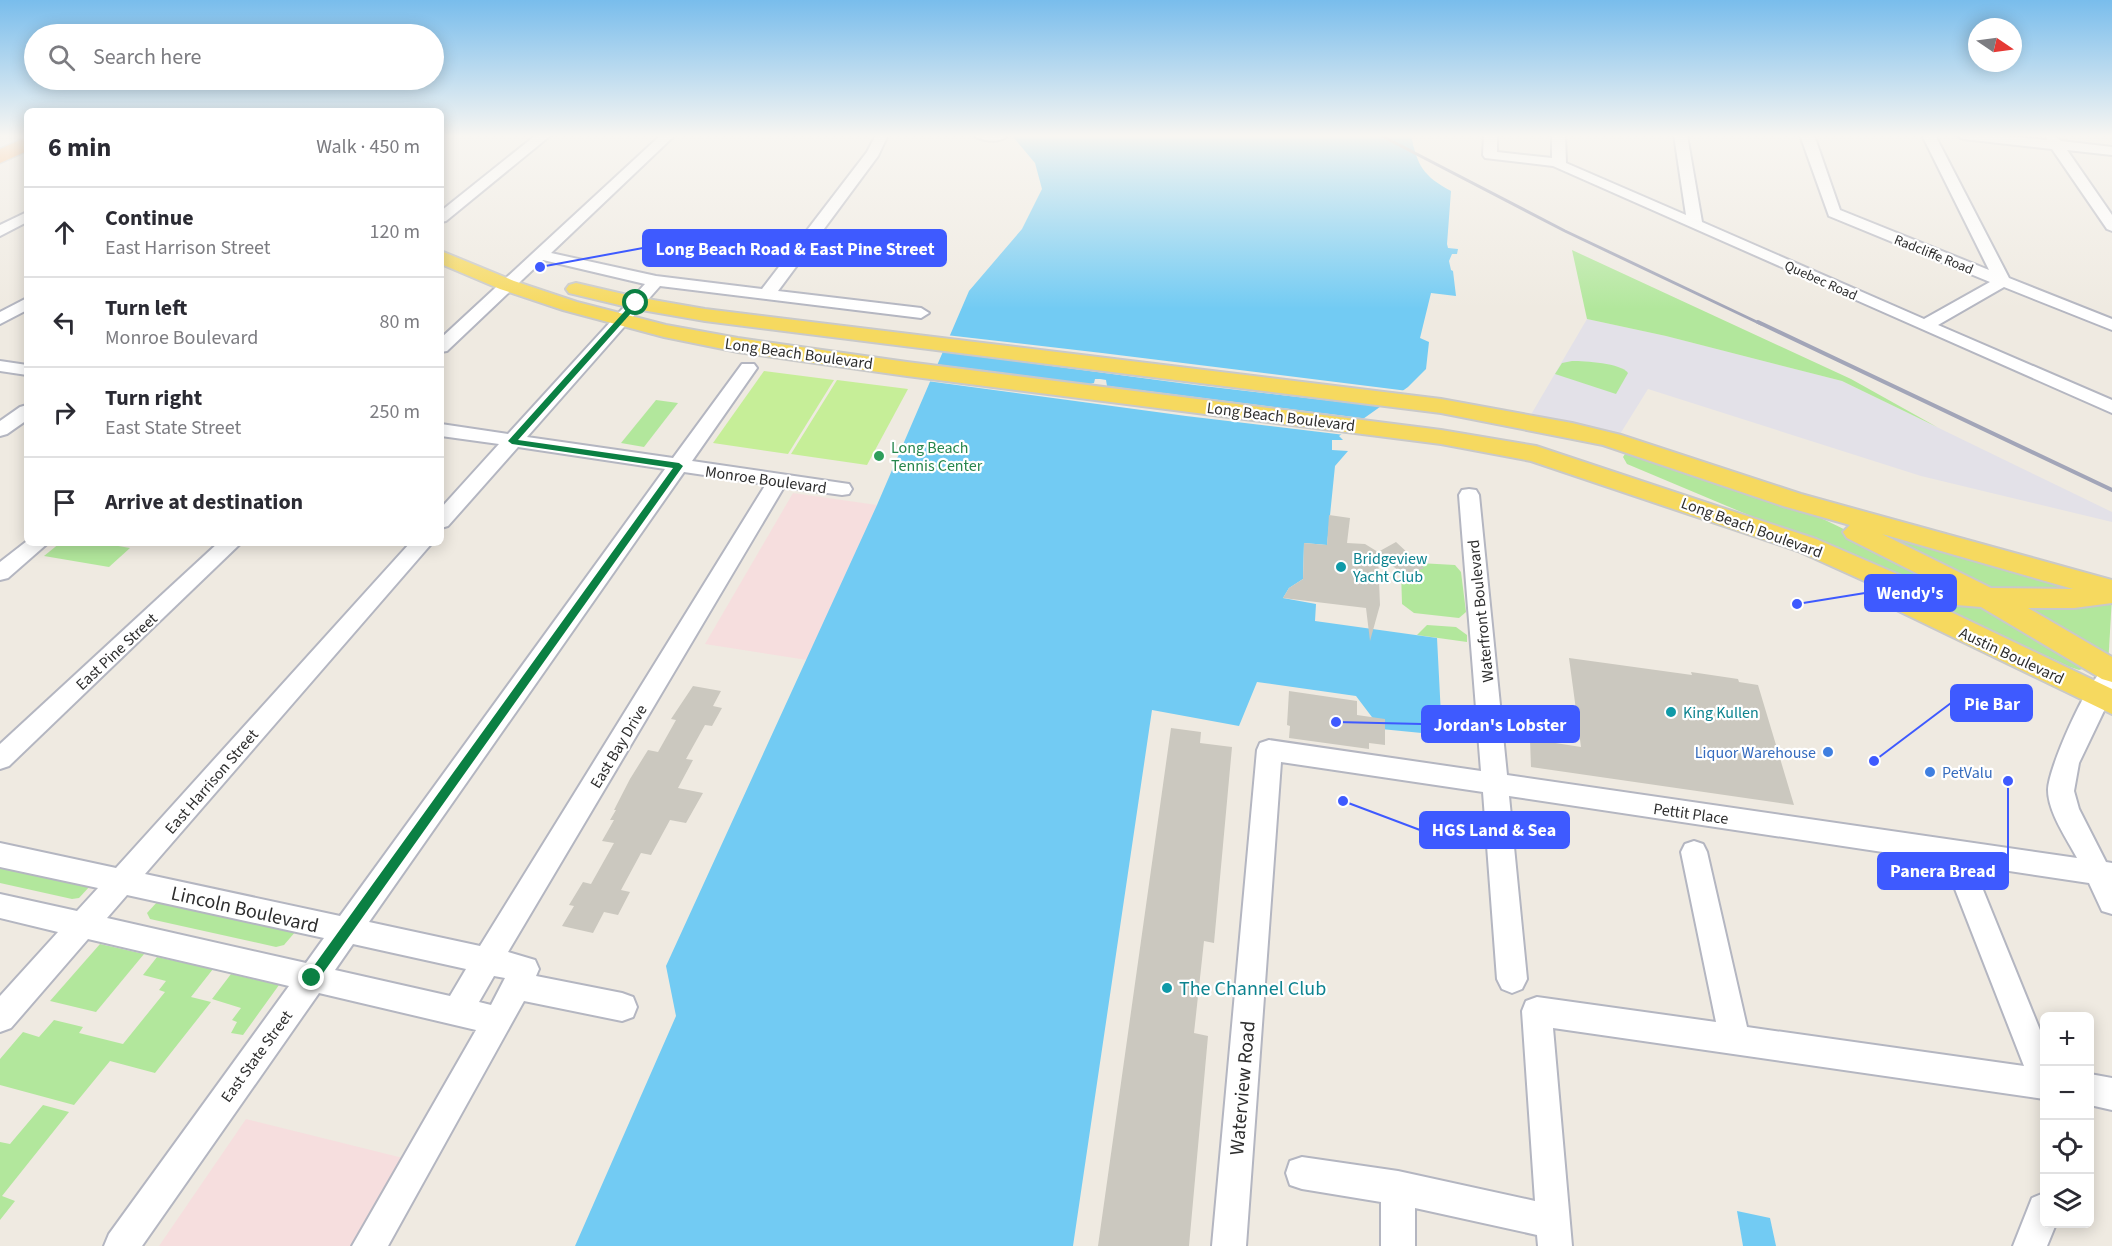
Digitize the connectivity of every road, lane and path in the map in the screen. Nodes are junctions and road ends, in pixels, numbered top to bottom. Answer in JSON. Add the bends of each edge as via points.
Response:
{"nodes":[{"id":1,"x":473,"y":193,"type":"edge"},
{"id":2,"x":604,"y":193,"type":"edge"},
{"id":3,"x":843,"y":193,"type":"edge"},
{"id":4,"x":1624,"y":193,"type":"edge"},
{"id":5,"x":1690,"y":193,"type":"edge"},
{"id":6,"x":1827,"y":193,"type":"edge"},
{"id":7,"x":1958,"y":193,"type":"edge"},
{"id":8,"x":2089,"y":193,"type":"edge"},
{"id":9,"x":444,"y":217,"type":"edge"},
{"id":10,"x":24,"y":218,"type":"edge"},
{"id":11,"x":1695,"y":225,"type":"junction"},
{"id":12,"x":2112,"y":226,"type":"edge"},
{"id":13,"x":0,"y":231,"type":"edge"},
{"id":14,"x":444,"y":239,"type":"edge"},
{"id":15,"x":538,"y":254,"type":"junction"},
{"id":16,"x":444,"y":257,"type":"edge"},
{"id":17,"x":522,"y":270,"type":"junction"},
{"id":18,"x":656,"y":281,"type":"junction"},
{"id":19,"x":2003,"y":282,"type":"junction"},
{"id":20,"x":507,"y":285,"type":"junction"},
{"id":21,"x":766,"y":295,"type":"junction"},
{"id":22,"x":636,"y":303,"type":"junction"},
{"id":23,"x":24,"y":305,"type":"edge"},
{"id":24,"x":921,"y":313,"type":"dead end"},
{"id":25,"x":0,"y":319,"type":"edge"},
{"id":26,"x":619,"y":321,"type":"junction"},
{"id":27,"x":1925,"y":325,"type":"junction"},
{"id":28,"x":2112,"y":325,"type":"edge"},
{"id":29,"x":444,"y":344,"type":"edge"},
{"id":30,"x":0,"y":366,"type":"edge"},
{"id":31,"x":748,"y":369,"type":"dead end"},
{"id":32,"x":24,"y":370,"type":"edge"},
{"id":33,"x":2112,"y":407,"type":"edge"},
{"id":34,"x":24,"y":413,"type":"edge"},
{"id":35,"x":0,"y":430,"type":"edge"},
{"id":36,"x":444,"y":430,"type":"edge"},
{"id":37,"x":512,"y":441,"type":"junction"},
{"id":38,"x":679,"y":466,"type":"junction"},
{"id":39,"x":778,"y":481,"type":"junction"},
{"id":40,"x":842,"y":489,"type":"dead end"},
{"id":41,"x":1469,"y":495,"type":"dead end"},
{"id":42,"x":1792,"y":500,"type":"junction"},
{"id":43,"x":1716,"y":515,"type":"junction"},
{"id":44,"x":444,"y":518,"type":"edge"},
{"id":45,"x":34,"y":546,"type":"edge"},
{"id":46,"x":228,"y":546,"type":"edge"},
{"id":47,"x":419,"y":546,"type":"edge"},
{"id":48,"x":0,"y":573,"type":"edge"},
{"id":49,"x":2112,"y":591,"type":"edge"},
{"id":50,"x":1986,"y":597,"type":"junction"},
{"id":51,"x":2109,"y":686,"type":"edge"},
{"id":52,"x":1269,"y":750,"type":"joint"},
{"id":53,"x":0,"y":759,"type":"edge"},
{"id":54,"x":1495,"y":784,"type":"junction"},
{"id":55,"x":1694,"y":852,"type":"dead end"},
{"id":56,"x":0,"y":855,"type":"edge"},
{"id":57,"x":2105,"y":874,"type":"edge"},
{"id":58,"x":122,"y":882,"type":"junction"},
{"id":59,"x":1969,"y":888,"type":"dead end"},
{"id":60,"x":2112,"y":902,"type":"edge"},
{"id":61,"x":0,"y":906,"type":"edge"},
{"id":62,"x":83,"y":926,"type":"junction"},
{"id":63,"x":346,"y":932,"type":"junction"},
{"id":64,"x":488,"y":962,"type":"junction"},
{"id":65,"x":312,"y":978,"type":"junction"},
{"id":66,"x":521,"y":978,"type":"junction"},
{"id":67,"x":1512,"y":979,"type":"dead end"},
{"id":68,"x":622,"y":1007,"type":"dead end"},
{"id":69,"x":457,"y":1011,"type":"junction"},
{"id":70,"x":0,"y":1018,"type":"edge"},
{"id":71,"x":498,"y":1021,"type":"junction"},
{"id":72,"x":1735,"y":1039,"type":"junction"},
{"id":73,"x":2040,"y":1067,"type":"edge"},
{"id":74,"x":2040,"y":1083,"type":"edge"},
{"id":75,"x":2094,"y":1091,"type":"edge"},
{"id":76,"x":2112,"y":1094,"type":"edge"},
{"id":77,"x":1302,"y":1173,"type":"dead end"},
{"id":78,"x":1398,"y":1188,"type":"junction"},
{"id":79,"x":2040,"y":1220,"type":"edge"},
{"id":80,"x":1555,"y":1234,"type":"edge"},
{"id":81,"x":121,"y":1246,"type":"edge"},
{"id":82,"x":369,"y":1246,"type":"edge"},
{"id":83,"x":1229,"y":1246,"type":"edge"},
{"id":84,"x":1398,"y":1246,"type":"edge"},
{"id":85,"x":2030,"y":1246,"type":"edge"}],
"edges":[{"from":1,"to":9,"type":"street"},
{"from":2,"to":15,"type":"street"},
{"from":3,"to":21,"type":"street"},
{"from":4,"to":11,"type":"street","name":"Quebec Road"},
{"from":5,"to":11,"type":"street"},
{"from":6,"to":19,"type":"street","name":"Radcliffe Road","via":[[1834,213]]},
{"from":7,"to":19,"type":"street"},
{"from":8,"to":12,"type":"street"},
{"from":10,"to":13,"type":"street"},
{"from":11,"to":27,"type":"street","name":"Quebec Road"},
{"from":14,"to":17,"type":"main road","name":"Long Beach Boulevard"},
{"from":15,"to":17,"type":"street"},
{"from":15,"to":18,"type":"street"},
{"from":16,"to":20,"type":"main road","name":"Long Beach Boulevard"},
{"from":17,"to":20,"type":"street"},
{"from":17,"to":22,"type":"main road","name":"Long Beach Boulevard","via":[[587,292]]},
{"from":18,"to":21,"type":"street"},
{"from":18,"to":22,"type":"street"},
{"from":19,"to":27,"type":"street"},
{"from":19,"to":28,"type":"street","name":"Radcliffe Road"},
{"from":20,"to":26,"type":"main road","name":"Long Beach Boulevard"},
{"from":20,"to":29,"type":"street"},
{"from":21,"to":24,"type":"street"},
{"from":22,"to":26,"type":"street"},
{"from":22,"to":42,"type":"main road","name":"Long Beach Boulevard","via":[[716,317],[1509,417],[1612,440]]},
{"from":23,"to":25,"type":"street"},
{"from":26,"to":37,"type":"street"},
{"from":26,"to":43,"type":"main road","name":"Long Beach Boulevard","via":[[769,350],[1441,437],[1536,454]]},
{"from":27,"to":33,"type":"street","name":"Quebec Road"},
{"from":30,"to":32,"type":"street"},
{"from":31,"to":38,"type":"street","name":"East State Street"},
{"from":34,"to":35,"type":"street"},
{"from":36,"to":37,"type":"street","name":"Monroe Boulevard"},
{"from":37,"to":38,"type":"street","name":"Monroe Boulevard"},
{"from":37,"to":44,"type":"street"},
{"from":38,"to":39,"type":"street","name":"Monroe Boulevard"},
{"from":38,"to":63,"type":"street","name":"East State Street"},
{"from":39,"to":40,"type":"street","name":"Monroe Boulevard"},
{"from":39,"to":64,"type":"street","name":"East Bay Drive"},
{"from":41,"to":54,"type":"street","name":"Waterfront Boulevard"},
{"from":42,"to":49,"type":"main road","name":"Long Beach Boulevard"},
{"from":42,"to":50,"type":"main road","name":"Austin Boulevard"},
{"from":43,"to":50,"type":"main road","name":"Long Beach Boulevard","via":[[1807,544],[1904,588]]},
{"from":43,"to":51,"type":"main road","name":"Austin Boulevard","via":[[1938,620]]},
{"from":45,"to":48,"type":"street"},
{"from":46,"to":53,"type":"street","name":"East Pine Street"},
{"from":47,"to":58,"type":"street","name":"East Harrison Street"},
{"from":49,"to":50,"type":"main road","name":"Long Beach Boulevard","via":[[2065,599]]},
{"from":50,"to":51,"type":"main road","name":"Austin Boulevard"},
{"from":51,"to":57,"type":"street","via":[[2066,763],[2061,792],[2066,809]]},
{"from":52,"to":54,"type":"street","name":"Pettit Place"},
{"from":52,"to":83,"type":"street","name":"Waterview Road"},
{"from":54,"to":57,"type":"street","name":"Pettit Place"},
{"from":54,"to":67,"type":"street","name":"Waterfront Boulevard"},
{"from":55,"to":72,"type":"street"},
{"from":56,"to":58,"type":"street","name":"Lincoln Boulevard"},
{"from":57,"to":60,"type":"street"},
{"from":58,"to":62,"type":"street","name":"East Harrison Street"},
{"from":58,"to":63,"type":"street","name":"Lincoln Boulevard"},
{"from":59,"to":73,"type":"street"},
{"from":61,"to":62,"type":"street"},
{"from":62,"to":65,"type":"street"},
{"from":62,"to":70,"type":"street","name":"East Harrison Street"},
{"from":63,"to":64,"type":"street","name":"Lincoln Boulevard"},
{"from":63,"to":65,"type":"street","name":"East State Street"},
{"from":64,"to":66,"type":"street","name":"Lincoln Boulevard"},
{"from":64,"to":69,"type":"street","name":"East Bay Drive"},
{"from":65,"to":69,"type":"street"},
{"from":65,"to":81,"type":"street","name":"East State Street"},
{"from":66,"to":68,"type":"street","name":"Lincoln Boulevard"},
{"from":66,"to":71,"type":"street"},
{"from":69,"to":71,"type":"street"},
{"from":71,"to":82,"type":"street"},
{"from":72,"to":74,"type":"street"},
{"from":72,"to":80,"type":"street","via":[[1537,1011]]},
{"from":75,"to":76,"type":"street"},
{"from":77,"to":78,"type":"street"},
{"from":78,"to":80,"type":"street"},
{"from":78,"to":84,"type":"street"},
{"from":79,"to":85,"type":"street"}]}
